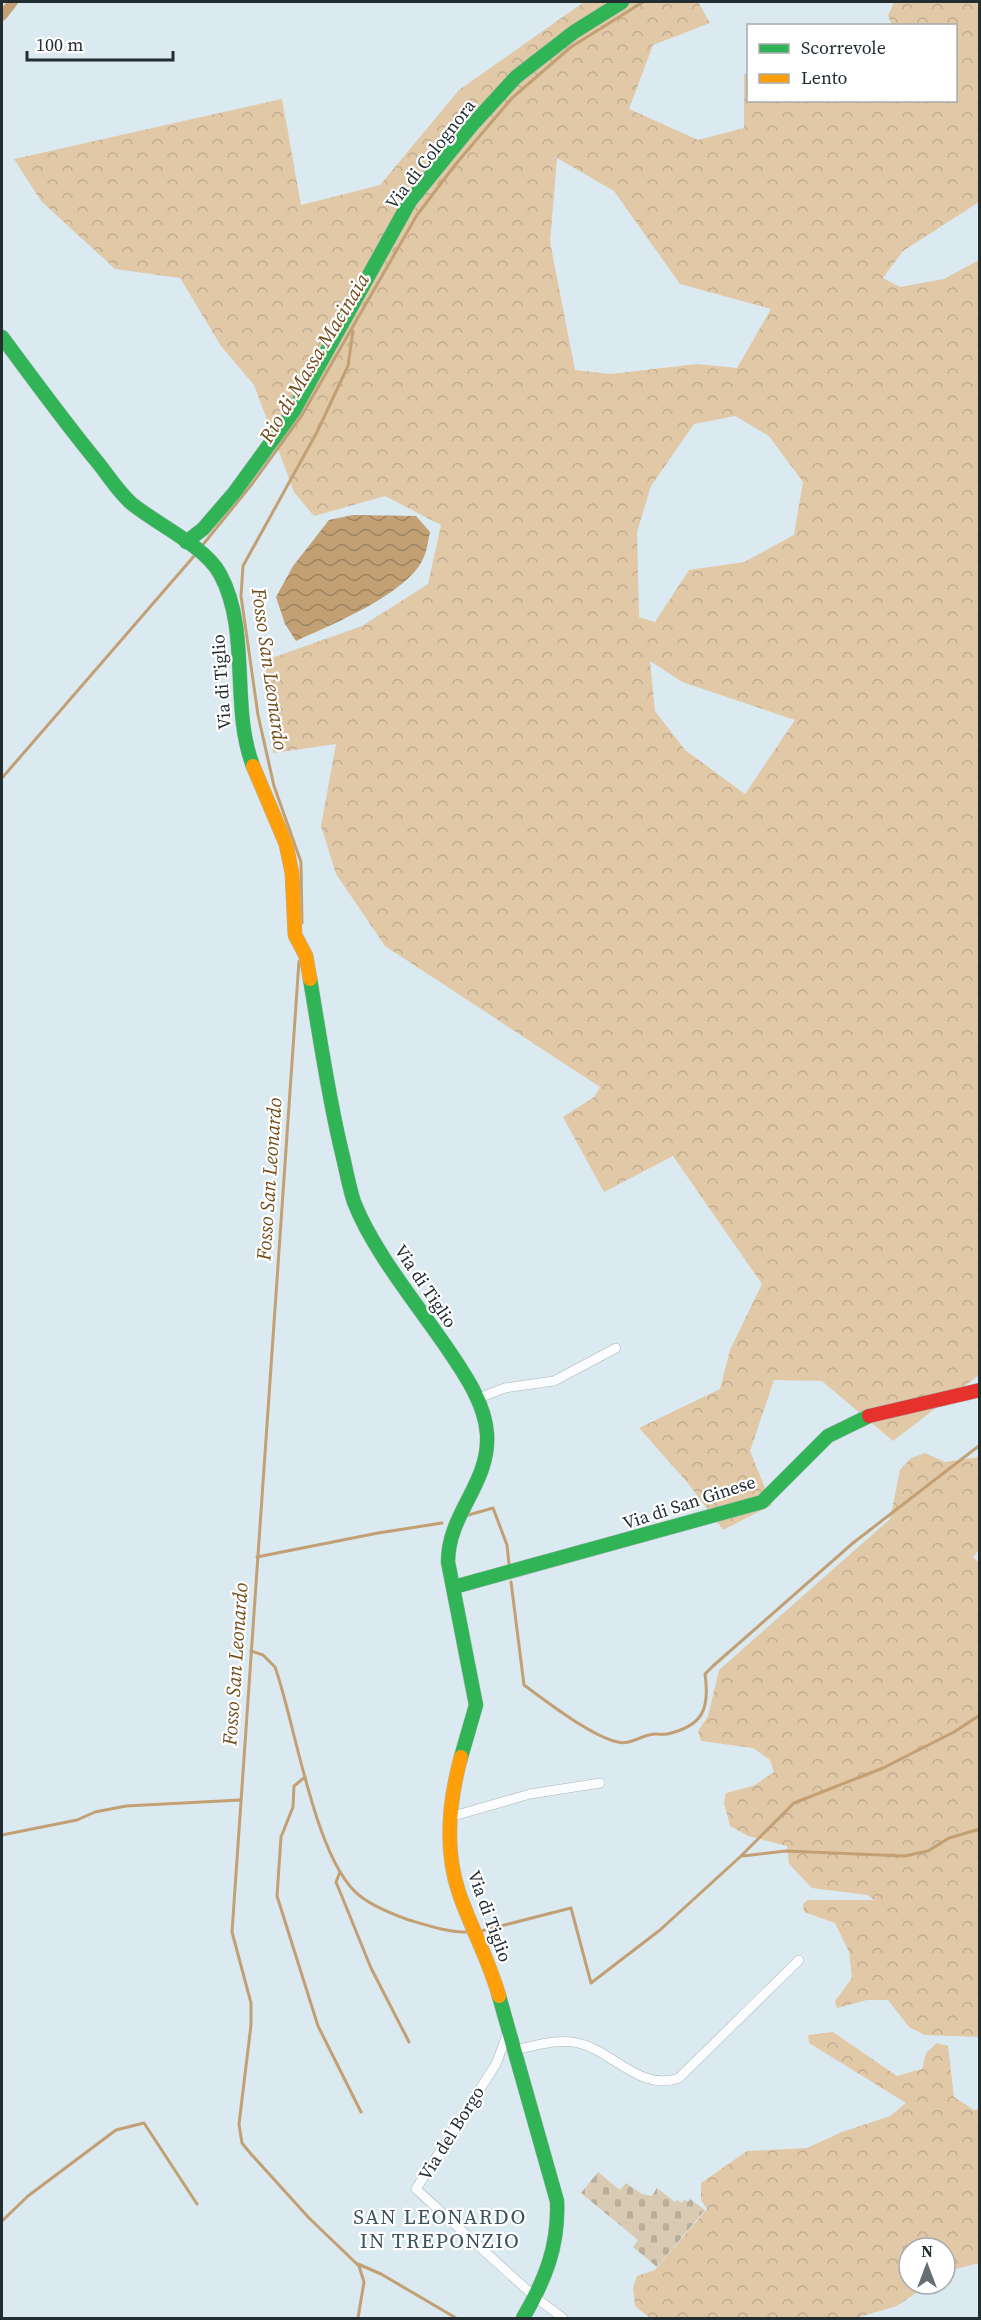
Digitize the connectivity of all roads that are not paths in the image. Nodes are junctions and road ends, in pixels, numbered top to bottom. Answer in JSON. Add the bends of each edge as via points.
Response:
{"nodes":[{"id":1,"x":622,"y":2,"type":"edge"},
{"id":2,"x":2,"y":337,"type":"edge"},
{"id":3,"x":194,"y":548,"type":"junction"},
{"id":4,"x":616,"y":1348,"type":"dead end"},
{"id":5,"x":980,"y":1390,"type":"edge"},
{"id":6,"x":476,"y":1399,"type":"junction"},
{"id":7,"x":454,"y":1587,"type":"junction"},
{"id":8,"x":600,"y":1783,"type":"dead end"},
{"id":9,"x":450,"y":1817,"type":"junction"},
{"id":10,"x":799,"y":1960,"type":"dead end"},
{"id":11,"x":509,"y":2030,"type":"junction"},
{"id":12,"x":514,"y":2050,"type":"junction"},
{"id":13,"x":536,"y":2297,"type":"junction"},
{"id":14,"x":523,"y":2319,"type":"edge"},
{"id":15,"x":563,"y":2319,"type":"edge"}],
"edges":[{"from":1,"to":3,"type":"main road","name":"Via di Colognora","via":[[574,32],[516,77],[410,201],[293,412],[203,529]]},
{"from":2,"to":3,"type":"main road","name":"Via di Tiglio","via":[[130,502]]},
{"from":3,"to":6,"type":"main road","name":"Via di Tiglio","via":[[219,571],[232,605],[244,743],[286,844],[292,873],[295,935],[306,956],[334,1120],[354,1201],[368,1231],[464,1373]]},
{"from":4,"to":6,"type":"street","via":[[554,1381],[505,1388]]},
{"from":5,"to":7,"type":"main road","name":"Via di San Ginese","via":[[891,1409],[828,1436],[762,1502]]},
{"from":6,"to":7,"type":"main road","name":"Via di Tiglio","via":[[487,1434],[486,1455],[482,1474],[448,1542]]},
{"from":7,"to":9,"type":"main road","name":"Via di Tiglio","via":[[476,1705],[457,1772]]},
{"from":8,"to":9,"type":"street","via":[[530,1794]]},
{"from":9,"to":11,"type":"main road","name":"Via di Tiglio","via":[[450,1852],[459,1892],[491,1967]]},
{"from":10,"to":12,"type":"street","via":[[680,2078],[658,2081],[638,2075],[581,2043],[565,2041]]},
{"from":11,"to":12,"type":"main road","name":"Via di Tiglio"},
{"from":11,"to":13,"type":"street","name":"Via del Borgo","via":[[496,2064],[416,2189]]},
{"from":12,"to":13,"type":"main road","name":"Via di Tiglio","via":[[545,2152],[558,2213],[556,2247]]},
{"from":13,"to":14,"type":"main road","name":"Via di Tiglio"},
{"from":13,"to":15,"type":"street"}]}
